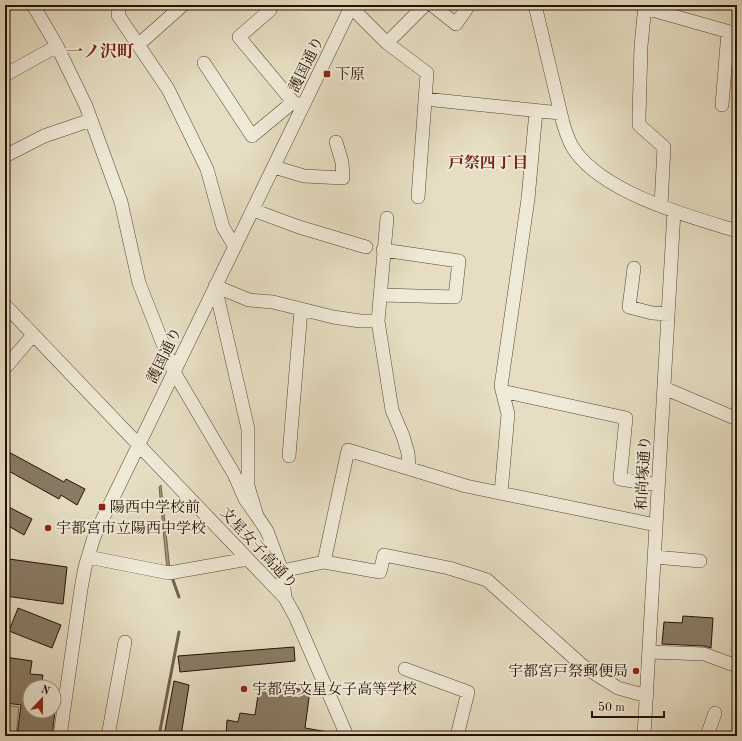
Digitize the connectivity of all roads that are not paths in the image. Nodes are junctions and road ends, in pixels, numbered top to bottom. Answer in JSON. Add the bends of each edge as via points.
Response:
{"nodes":[{"id":1,"x":33,"y":5,"type":"edge"},
{"id":2,"x":120,"y":5,"type":"edge"},
{"id":3,"x":183,"y":5,"type":"edge"},
{"id":4,"x":425,"y":5,"type":"edge"},
{"id":5,"x":432,"y":5,"type":"edge"},
{"id":6,"x":469,"y":5,"type":"edge"},
{"id":7,"x":535,"y":5,"type":"edge"},
{"id":8,"x":350,"y":6,"type":"edge"},
{"id":9,"x":645,"y":7,"type":"edge"},
{"id":10,"x":270,"y":10,"type":"dead end"},
{"id":11,"x":732,"y":33,"type":"edge"},
{"id":12,"x":387,"y":43,"type":"junction"},
{"id":13,"x":138,"y":45,"type":"junction"},
{"id":14,"x":57,"y":46,"type":"junction"},
{"id":15,"x":204,"y":63,"type":"dead end"},
{"id":16,"x":5,"y":75,"type":"edge"},
{"id":17,"x":425,"y":99,"type":"junction"},
{"id":18,"x":298,"y":104,"type":"junction"},
{"id":19,"x":722,"y":105,"type":"dead end"},
{"id":20,"x":536,"y":111,"type":"junction"},
{"id":21,"x":560,"y":114,"type":"junction"},
{"id":22,"x":91,"y":120,"type":"junction"},
{"id":23,"x":336,"y":142,"type":"dead end"},
{"id":24,"x":5,"y":156,"type":"edge"},
{"id":25,"x":274,"y":167,"type":"junction"},
{"id":26,"x":418,"y":197,"type":"dead end"},
{"id":27,"x":661,"y":206,"type":"junction"},
{"id":28,"x":253,"y":210,"type":"junction"},
{"id":29,"x":674,"y":211,"type":"junction"},
{"id":30,"x":387,"y":218,"type":"dead end"},
{"id":31,"x":737,"y":231,"type":"edge"},
{"id":32,"x":235,"y":247,"type":"junction"},
{"id":33,"x":366,"y":247,"type":"dead end"},
{"id":34,"x":383,"y":250,"type":"junction"},
{"id":35,"x":634,"y":268,"type":"dead end"},
{"id":36,"x":215,"y":286,"type":"junction"},
{"id":37,"x":381,"y":295,"type":"junction"},
{"id":38,"x":5,"y":305,"type":"edge"},
{"id":39,"x":301,"y":310,"type":"junction"},
{"id":40,"x":668,"y":314,"type":"junction"},
{"id":41,"x":378,"y":321,"type":"junction"},
{"id":42,"x":33,"y":335,"type":"junction"},
{"id":43,"x":5,"y":368,"type":"edge"},
{"id":44,"x":174,"y":372,"type":"junction"},
{"id":45,"x":664,"y":388,"type":"junction"},
{"id":46,"x":502,"y":391,"type":"junction"},
{"id":47,"x":737,"y":419,"type":"edge"},
{"id":48,"x":139,"y":444,"type":"junction"},
{"id":49,"x":289,"y":456,"type":"dead end"},
{"id":50,"x":409,"y":468,"type":"junction"},
{"id":51,"x":658,"y":485,"type":"junction"},
{"id":52,"x":501,"y":493,"type":"junction"},
{"id":53,"x":257,"y":516,"type":"junction"},
{"id":54,"x":656,"y":525,"type":"junction"},
{"id":55,"x":655,"y":556,"type":"junction"},
{"id":56,"x":88,"y":557,"type":"junction"},
{"id":57,"x":248,"y":559,"type":"junction"},
{"id":58,"x":700,"y":561,"type":"dead end"},
{"id":59,"x":324,"y":562,"type":"junction"},
{"id":60,"x":282,"y":571,"type":"junction"},
{"id":61,"x":285,"y":598,"type":"junction"},
{"id":62,"x":125,"y":642,"type":"dead end"},
{"id":63,"x":650,"y":652,"type":"junction"},
{"id":64,"x":737,"y":666,"type":"edge"},
{"id":65,"x":405,"y":669,"type":"dead end"},
{"id":66,"x":647,"y":696,"type":"junction"},
{"id":67,"x":715,"y":713,"type":"dead end"},
{"id":68,"x":61,"y":736,"type":"edge"},
{"id":69,"x":108,"y":736,"type":"edge"},
{"id":70,"x":347,"y":736,"type":"edge"},
{"id":71,"x":457,"y":736,"type":"edge"},
{"id":72,"x":644,"y":736,"type":"edge"},
{"id":73,"x":707,"y":736,"type":"edge"}],
"edges":[{"from":1,"to":14,"type":"street"},
{"from":2,"to":13,"type":"street","via":[[118,15]]},
{"from":3,"to":13,"type":"street"},
{"from":4,"to":12,"type":"street"},
{"from":5,"to":6,"type":"street","via":[[456,24]]},
{"from":7,"to":21,"type":"street"},
{"from":8,"to":12,"type":"street"},
{"from":8,"to":18,"type":"street","name":"護国通り"},
{"from":9,"to":11,"type":"street"},
{"from":9,"to":27,"type":"street","via":[[638,117],[639,125],[664,147]]},
{"from":10,"to":18,"type":"street","via":[[239,37]]},
{"from":11,"to":19,"type":"street"},
{"from":12,"to":17,"type":"street","via":[[427,73]]},
{"from":13,"to":32,"type":"street","via":[[168,89],[207,169],[223,226]]},
{"from":14,"to":16,"type":"street"},
{"from":14,"to":22,"type":"street"},
{"from":15,"to":18,"type":"street","via":[[252,136]]},
{"from":17,"to":20,"type":"street"},
{"from":17,"to":26,"type":"street"},
{"from":18,"to":25,"type":"street","name":"護国通り"},
{"from":20,"to":21,"type":"street"},
{"from":20,"to":46,"type":"street","via":[[528,199]]},
{"from":21,"to":27,"type":"street","via":[[570,142],[581,158],[614,183]]},
{"from":22,"to":24,"type":"street","via":[[44,136]]},
{"from":22,"to":44,"type":"street","via":[[120,202],[139,283]]},
{"from":23,"to":25,"type":"street","via":[[342,162],[343,178],[304,176]]},
{"from":25,"to":28,"type":"street","name":"護国通り"},
{"from":27,"to":29,"type":"street"},
{"from":28,"to":32,"type":"street","name":"護国通り"},
{"from":28,"to":33,"type":"street"},
{"from":29,"to":31,"type":"street"},
{"from":29,"to":40,"type":"street","name":"和尚塚通り"},
{"from":30,"to":34,"type":"street"},
{"from":32,"to":36,"type":"street","name":"護国通り"},
{"from":34,"to":37,"type":"street"},
{"from":34,"to":37,"type":"street","via":[[459,261],[455,297]]},
{"from":35,"to":40,"type":"street","via":[[629,307]]},
{"from":36,"to":39,"type":"street","via":[[249,300],[273,302]]},
{"from":36,"to":44,"type":"street","name":"護国通り"},
{"from":36,"to":53,"type":"street","via":[[248,429],[248,486]]},
{"from":37,"to":41,"type":"street"},
{"from":38,"to":42,"type":"street","name":"文星女子高通り"},
{"from":39,"to":41,"type":"street","via":[[360,321]]},
{"from":39,"to":49,"type":"street"},
{"from":40,"to":45,"type":"street","name":"和尚塚通り"},
{"from":41,"to":50,"type":"street","via":[[392,410],[408,453]]},
{"from":42,"to":43,"type":"street"},
{"from":42,"to":48,"type":"street","name":"文星女子高通り"},
{"from":44,"to":48,"type":"street","name":"護国通り"},
{"from":44,"to":53,"type":"street"},
{"from":45,"to":47,"type":"street"},
{"from":45,"to":51,"type":"street","name":"和尚塚通り"},
{"from":46,"to":51,"type":"street","via":[[626,418],[620,479]]},
{"from":46,"to":52,"type":"street","via":[[508,414]]},
{"from":48,"to":56,"type":"street","name":"護国通り","via":[[94,537]]},
{"from":48,"to":57,"type":"street","name":"文星女子高通り"},
{"from":50,"to":52,"type":"street","via":[[466,486]]},
{"from":50,"to":59,"type":"street","via":[[348,450]]},
{"from":51,"to":54,"type":"street","name":"和尚塚通り"},
{"from":52,"to":54,"type":"street"},
{"from":53,"to":60,"type":"street","via":[[268,532]]},
{"from":54,"to":55,"type":"street","name":"和尚塚通り"},
{"from":55,"to":58,"type":"street"},
{"from":55,"to":63,"type":"street","name":"和尚塚通り"},
{"from":56,"to":57,"type":"street","via":[[169,573]]},
{"from":56,"to":68,"type":"street","name":"護国通り","via":[[81,589]]},
{"from":57,"to":61,"type":"street","name":"文星女子高通り"},
{"from":59,"to":60,"type":"street"},
{"from":59,"to":66,"type":"street","via":[[380,572],[384,555],[449,568],[486,580],[582,666],[618,688]]},
{"from":60,"to":61,"type":"street"},
{"from":61,"to":70,"type":"street","name":"文星女子高通り"},
{"from":62,"to":69,"type":"street"},
{"from":63,"to":64,"type":"street","via":[[704,654]]},
{"from":63,"to":66,"type":"street","name":"和尚塚通り"},
{"from":65,"to":71,"type":"street","via":[[468,692]]},
{"from":66,"to":72,"type":"street","name":"和尚塚通り"},
{"from":67,"to":73,"type":"street"}]}
